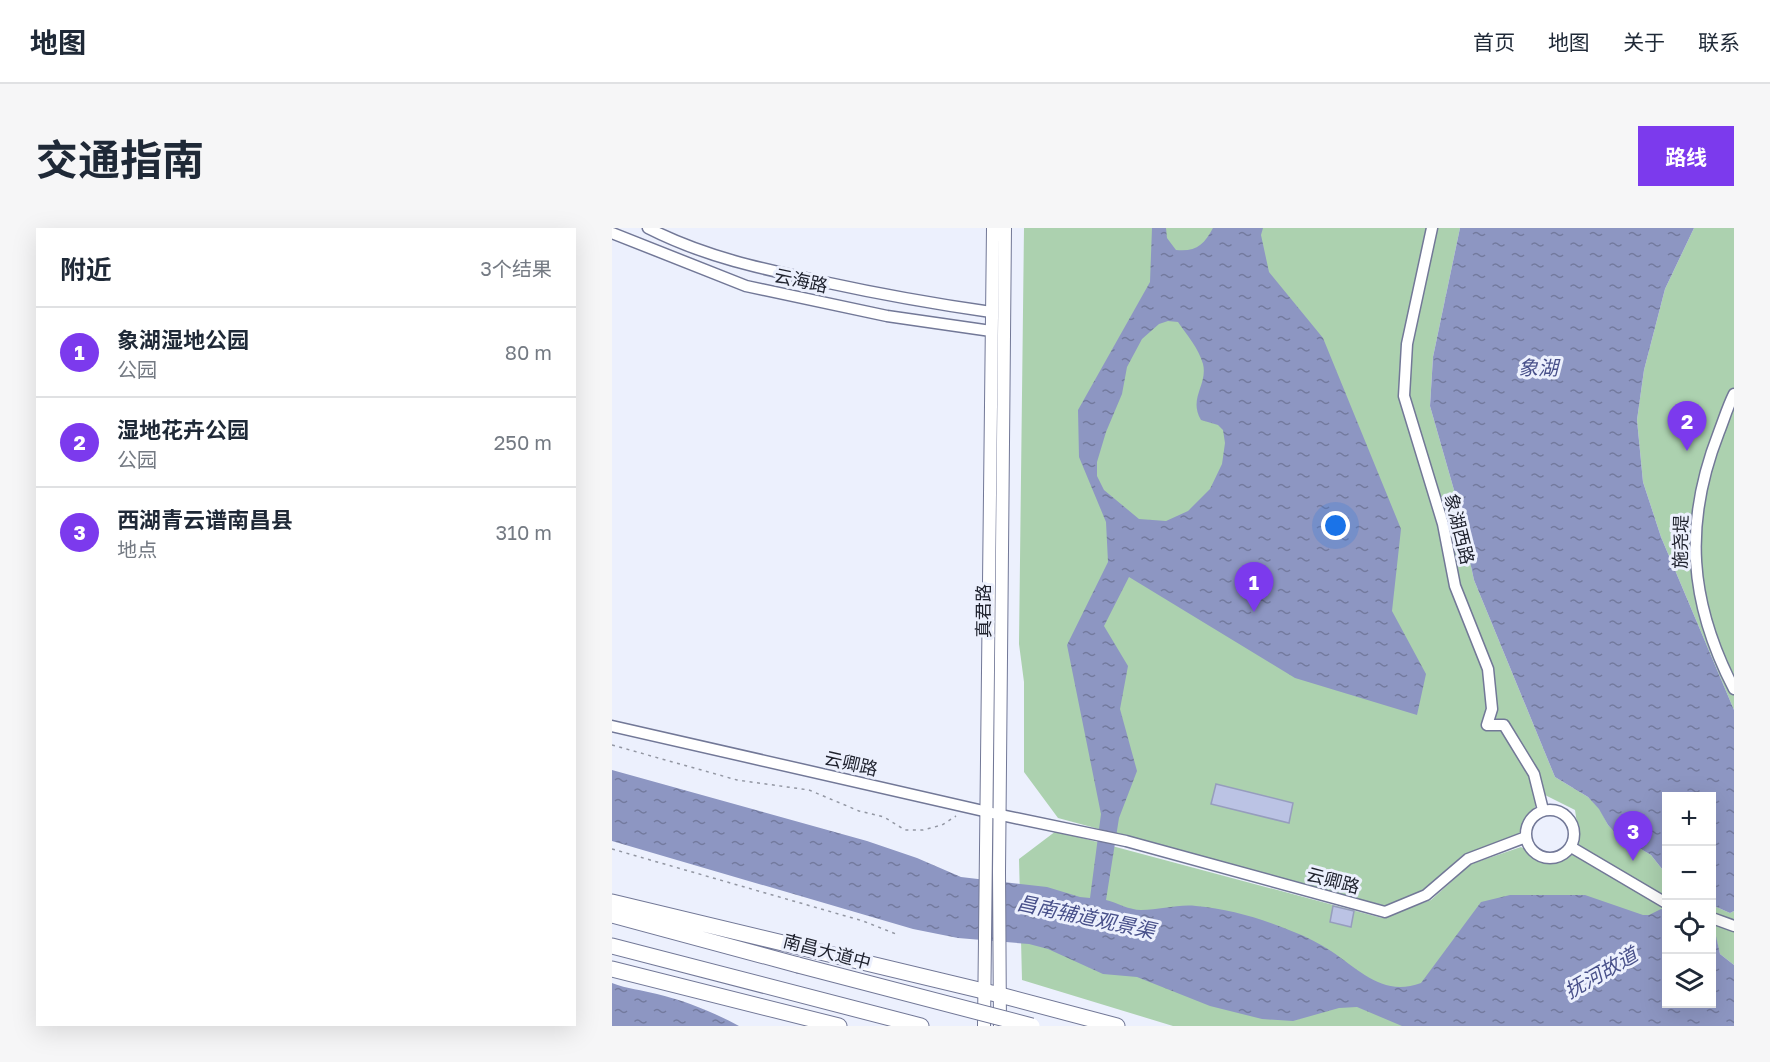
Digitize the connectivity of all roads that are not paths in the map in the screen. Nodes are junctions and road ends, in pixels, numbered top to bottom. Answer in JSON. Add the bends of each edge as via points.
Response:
{"nodes":[{"id":1,"x":648,"y":228,"type":"edge"},
{"id":2,"x":993,"y":228,"type":"edge"},
{"id":3,"x":1005,"y":228,"type":"edge"},
{"id":4,"x":1432,"y":228,"type":"edge"},
{"id":5,"x":612,"y":233,"type":"edge"},
{"id":6,"x":991,"y":312,"type":"junction"},
{"id":7,"x":991,"y":331,"type":"junction"},
{"id":8,"x":1734,"y":394,"type":"edge"},
{"id":9,"x":1734,"y":689,"type":"edge"},
{"id":10,"x":612,"y":726,"type":"edge"},
{"id":11,"x":1543,"y":810,"type":"junction"},
{"id":12,"x":986,"y":811,"type":"junction"},
{"id":13,"x":1001,"y":815,"type":"junction"},
{"id":14,"x":1526,"y":837,"type":"junction"},
{"id":15,"x":1571,"y":847,"type":"junction"},
{"id":16,"x":1662,"y":901,"type":"edge"},
{"id":17,"x":612,"y":903,"type":"edge"},
{"id":18,"x":612,"y":915,"type":"edge"},
{"id":19,"x":1716,"y":919,"type":"edge"},
{"id":20,"x":1734,"y":926,"type":"edge"},
{"id":21,"x":612,"y":946,"type":"edge"},
{"id":22,"x":612,"y":969,"type":"edge"},
{"id":23,"x":993,"y":993,"type":"junction"},
{"id":24,"x":839,"y":1026,"type":"edge"},
{"id":25,"x":921,"y":1026,"type":"edge"},
{"id":26,"x":984,"y":1026,"type":"edge"},
{"id":27,"x":1000,"y":1026,"type":"edge"},
{"id":28,"x":1032,"y":1026,"type":"edge"},
{"id":29,"x":1117,"y":1026,"type":"edge"}],
"edges":[{"from":1,"to":6,"type":"street","name":"云海路","via":[[743,265],[919,302]]},
{"from":2,"to":6,"type":"main road","name":"真君路"},
{"from":3,"to":13,"type":"main road","name":"真君路"},
{"from":4,"to":11,"type":"street","name":"象湖西路","via":[[1407,344],[1404,396],[1443,524],[1455,586],[1488,669],[1492,709],[1487,725],[1504,725],[1534,774]]},
{"from":5,"to":7,"type":"street","name":"云海路","via":[[746,286],[886,316]]},
{"from":6,"to":7,"type":"main road","name":"真君路"},
{"from":7,"to":12,"type":"main road","name":"真君路"},
{"from":8,"to":9,"type":"street","name":"施尧堤","via":[[1707,461],[1697,510],[1694,559],[1700,603]]},
{"from":10,"to":12,"type":"street","name":"云卿路"},
{"from":11,"to":14,"type":"street","via":[[1533,816]]},
{"from":11,"to":15,"type":"street","via":[[1566,815],[1573,824],[1575,836]]},
{"from":12,"to":13,"type":"street","name":"云卿路"},
{"from":12,"to":23,"type":"main road","name":"真君路","via":[[984,953]]},
{"from":13,"to":14,"type":"street","name":"云卿路","via":[[1126,841],[1385,912],[1426,896],[1468,859]]},
{"from":13,"to":23,"type":"main road","name":"真君路","via":[[999,949]]},
{"from":14,"to":15,"type":"street","via":[[1530,849],[1551,859],[1563,856]]},
{"from":15,"to":16,"type":"street"},
{"from":17,"to":23,"type":"highway"},
{"from":18,"to":28,"type":"highway","name":"南昌大道中","bridge":true},
{"from":19,"to":20,"type":"street"},
{"from":21,"to":25,"type":"highway"},
{"from":22,"to":24,"type":"highway"},
{"from":23,"to":26,"type":"main road"},
{"from":23,"to":27,"type":"main road"},
{"from":23,"to":29,"type":"highway"}]}
